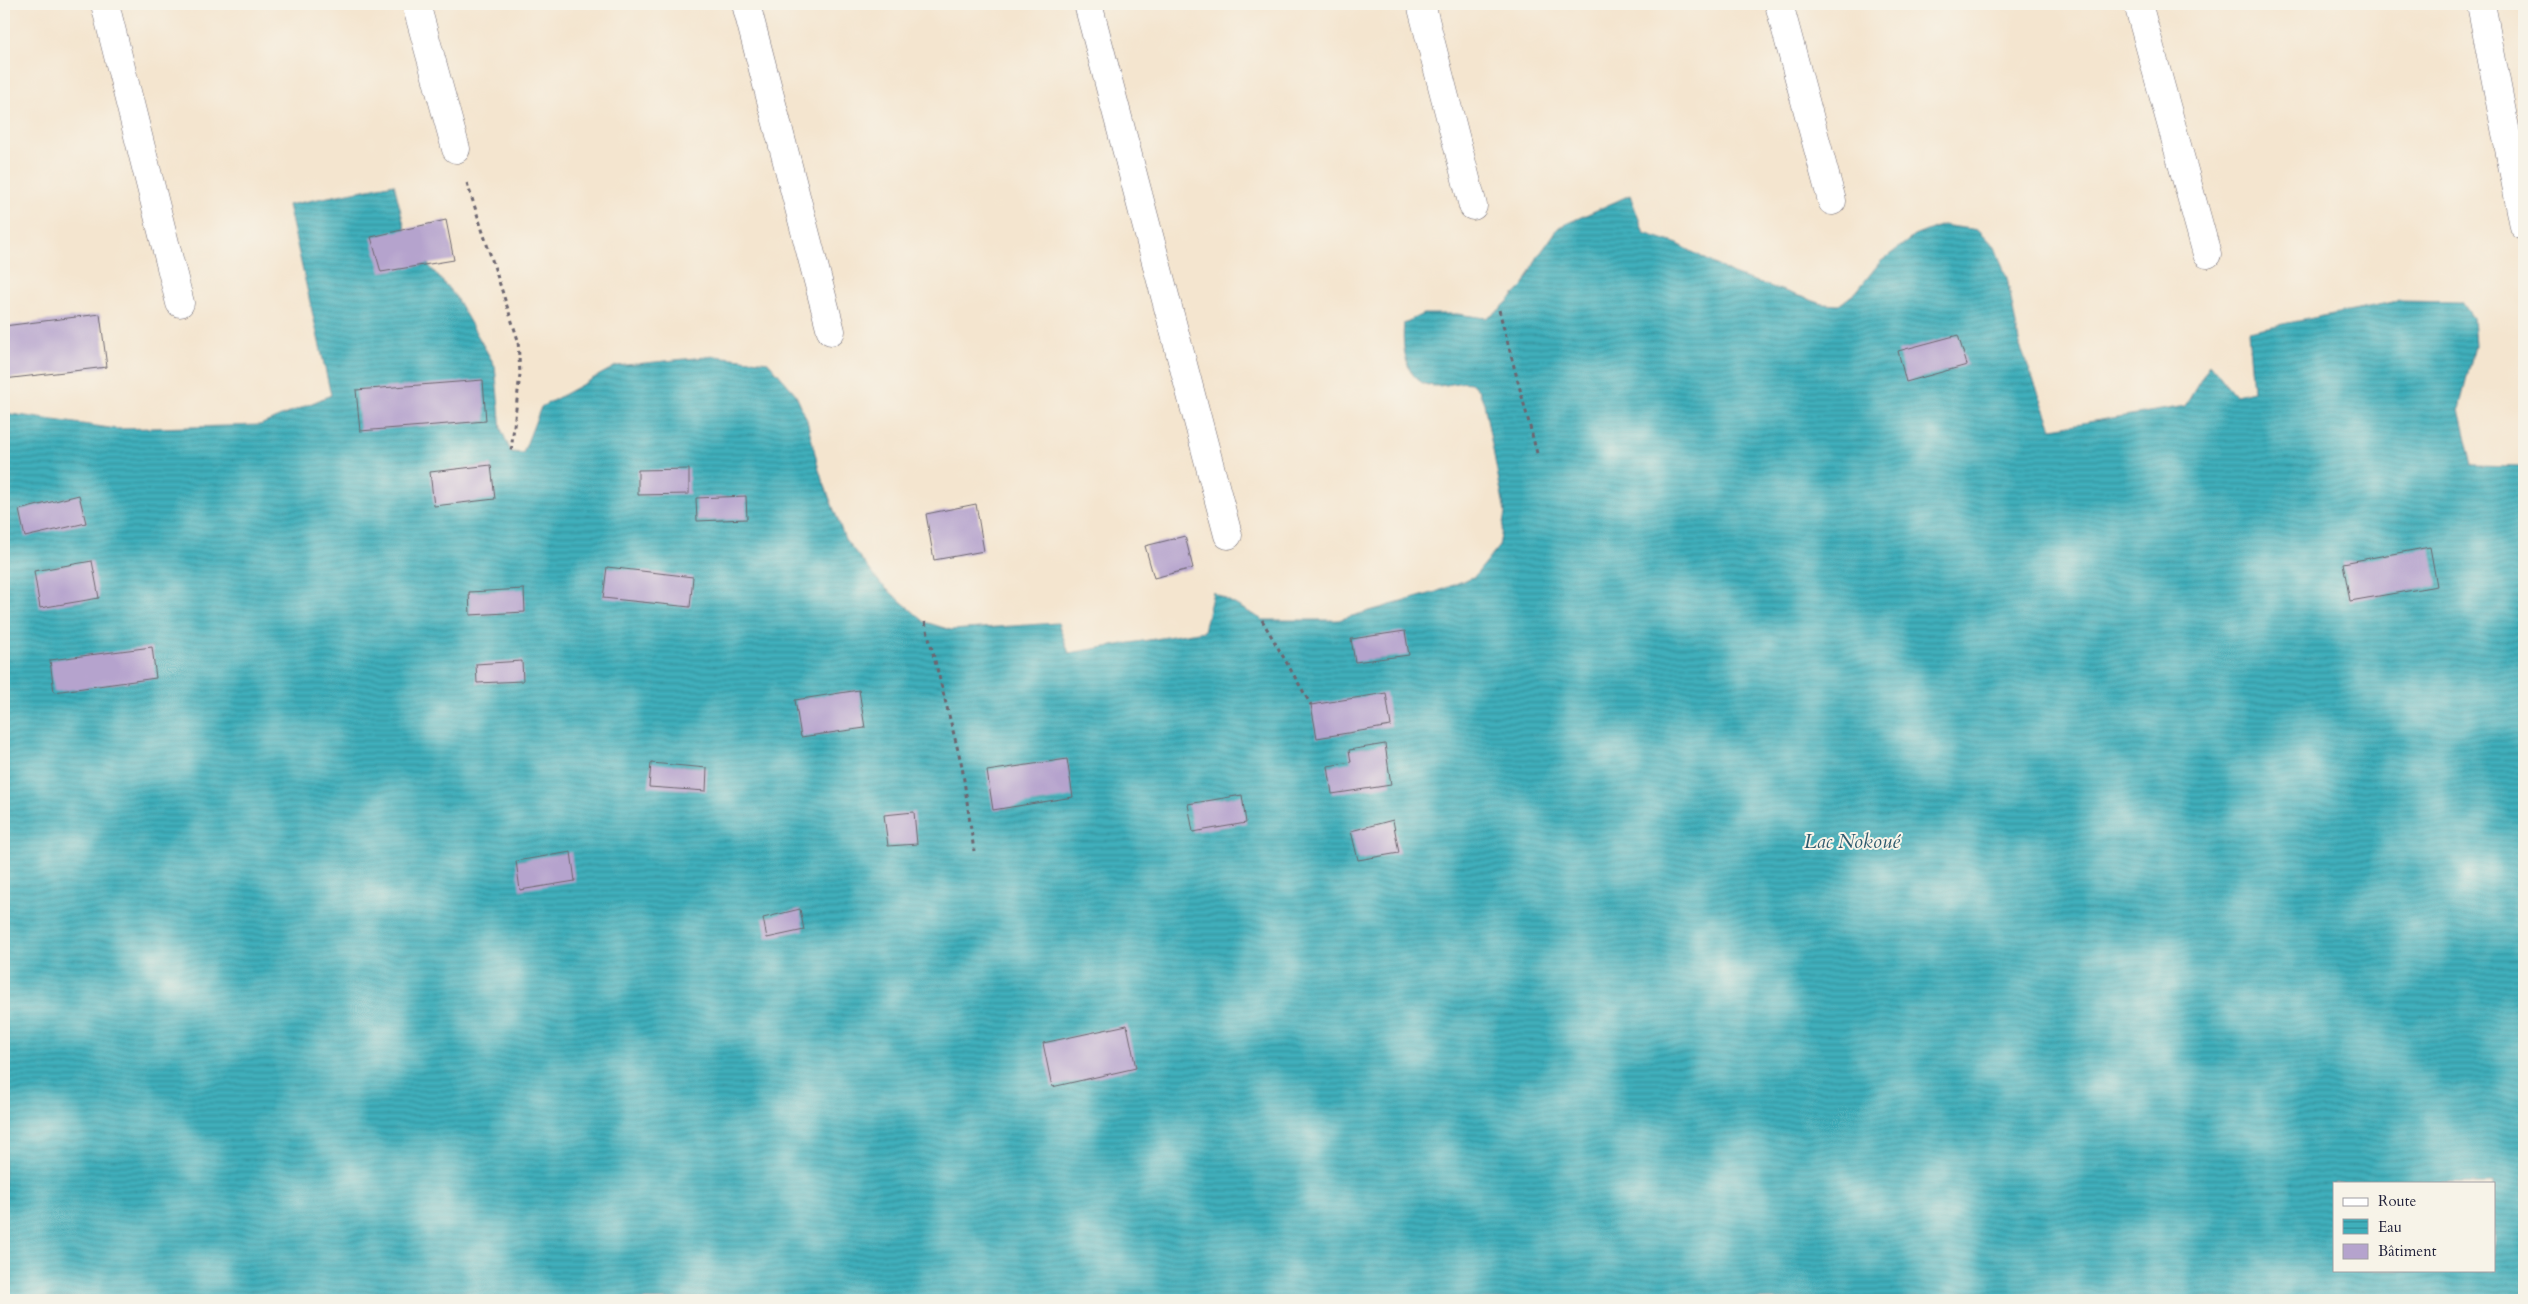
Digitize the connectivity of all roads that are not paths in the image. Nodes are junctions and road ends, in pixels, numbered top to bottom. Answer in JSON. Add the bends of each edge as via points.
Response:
{"nodes":[{"id":1,"x":105,"y":4,"type":"edge"},
{"id":2,"x":416,"y":4,"type":"edge"},
{"id":3,"x":746,"y":4,"type":"edge"},
{"id":4,"x":1088,"y":4,"type":"edge"},
{"id":5,"x":1421,"y":4,"type":"edge"},
{"id":6,"x":1779,"y":4,"type":"edge"},
{"id":7,"x":2138,"y":4,"type":"edge"},
{"id":8,"x":2481,"y":4,"type":"edge"},
{"id":9,"x":456,"y":148,"type":"road end"},
{"id":10,"x":1832,"y":201,"type":"dead end"},
{"id":11,"x":1473,"y":206,"type":"dead end"},
{"id":12,"x":2524,"y":226,"type":"edge"},
{"id":13,"x":2207,"y":254,"type":"dead end"},
{"id":14,"x":180,"y":303,"type":"dead end"},
{"id":15,"x":831,"y":331,"type":"dead end"},
{"id":16,"x":1228,"y":535,"type":"dead end"}],
"edges":[{"from":1,"to":14,"type":"street"},
{"from":2,"to":9,"type":"street"},
{"from":3,"to":15,"type":"street"},
{"from":4,"to":16,"type":"street"},
{"from":5,"to":11,"type":"street"},
{"from":6,"to":10,"type":"street"},
{"from":7,"to":13,"type":"street"},
{"from":8,"to":12,"type":"street"}]}
